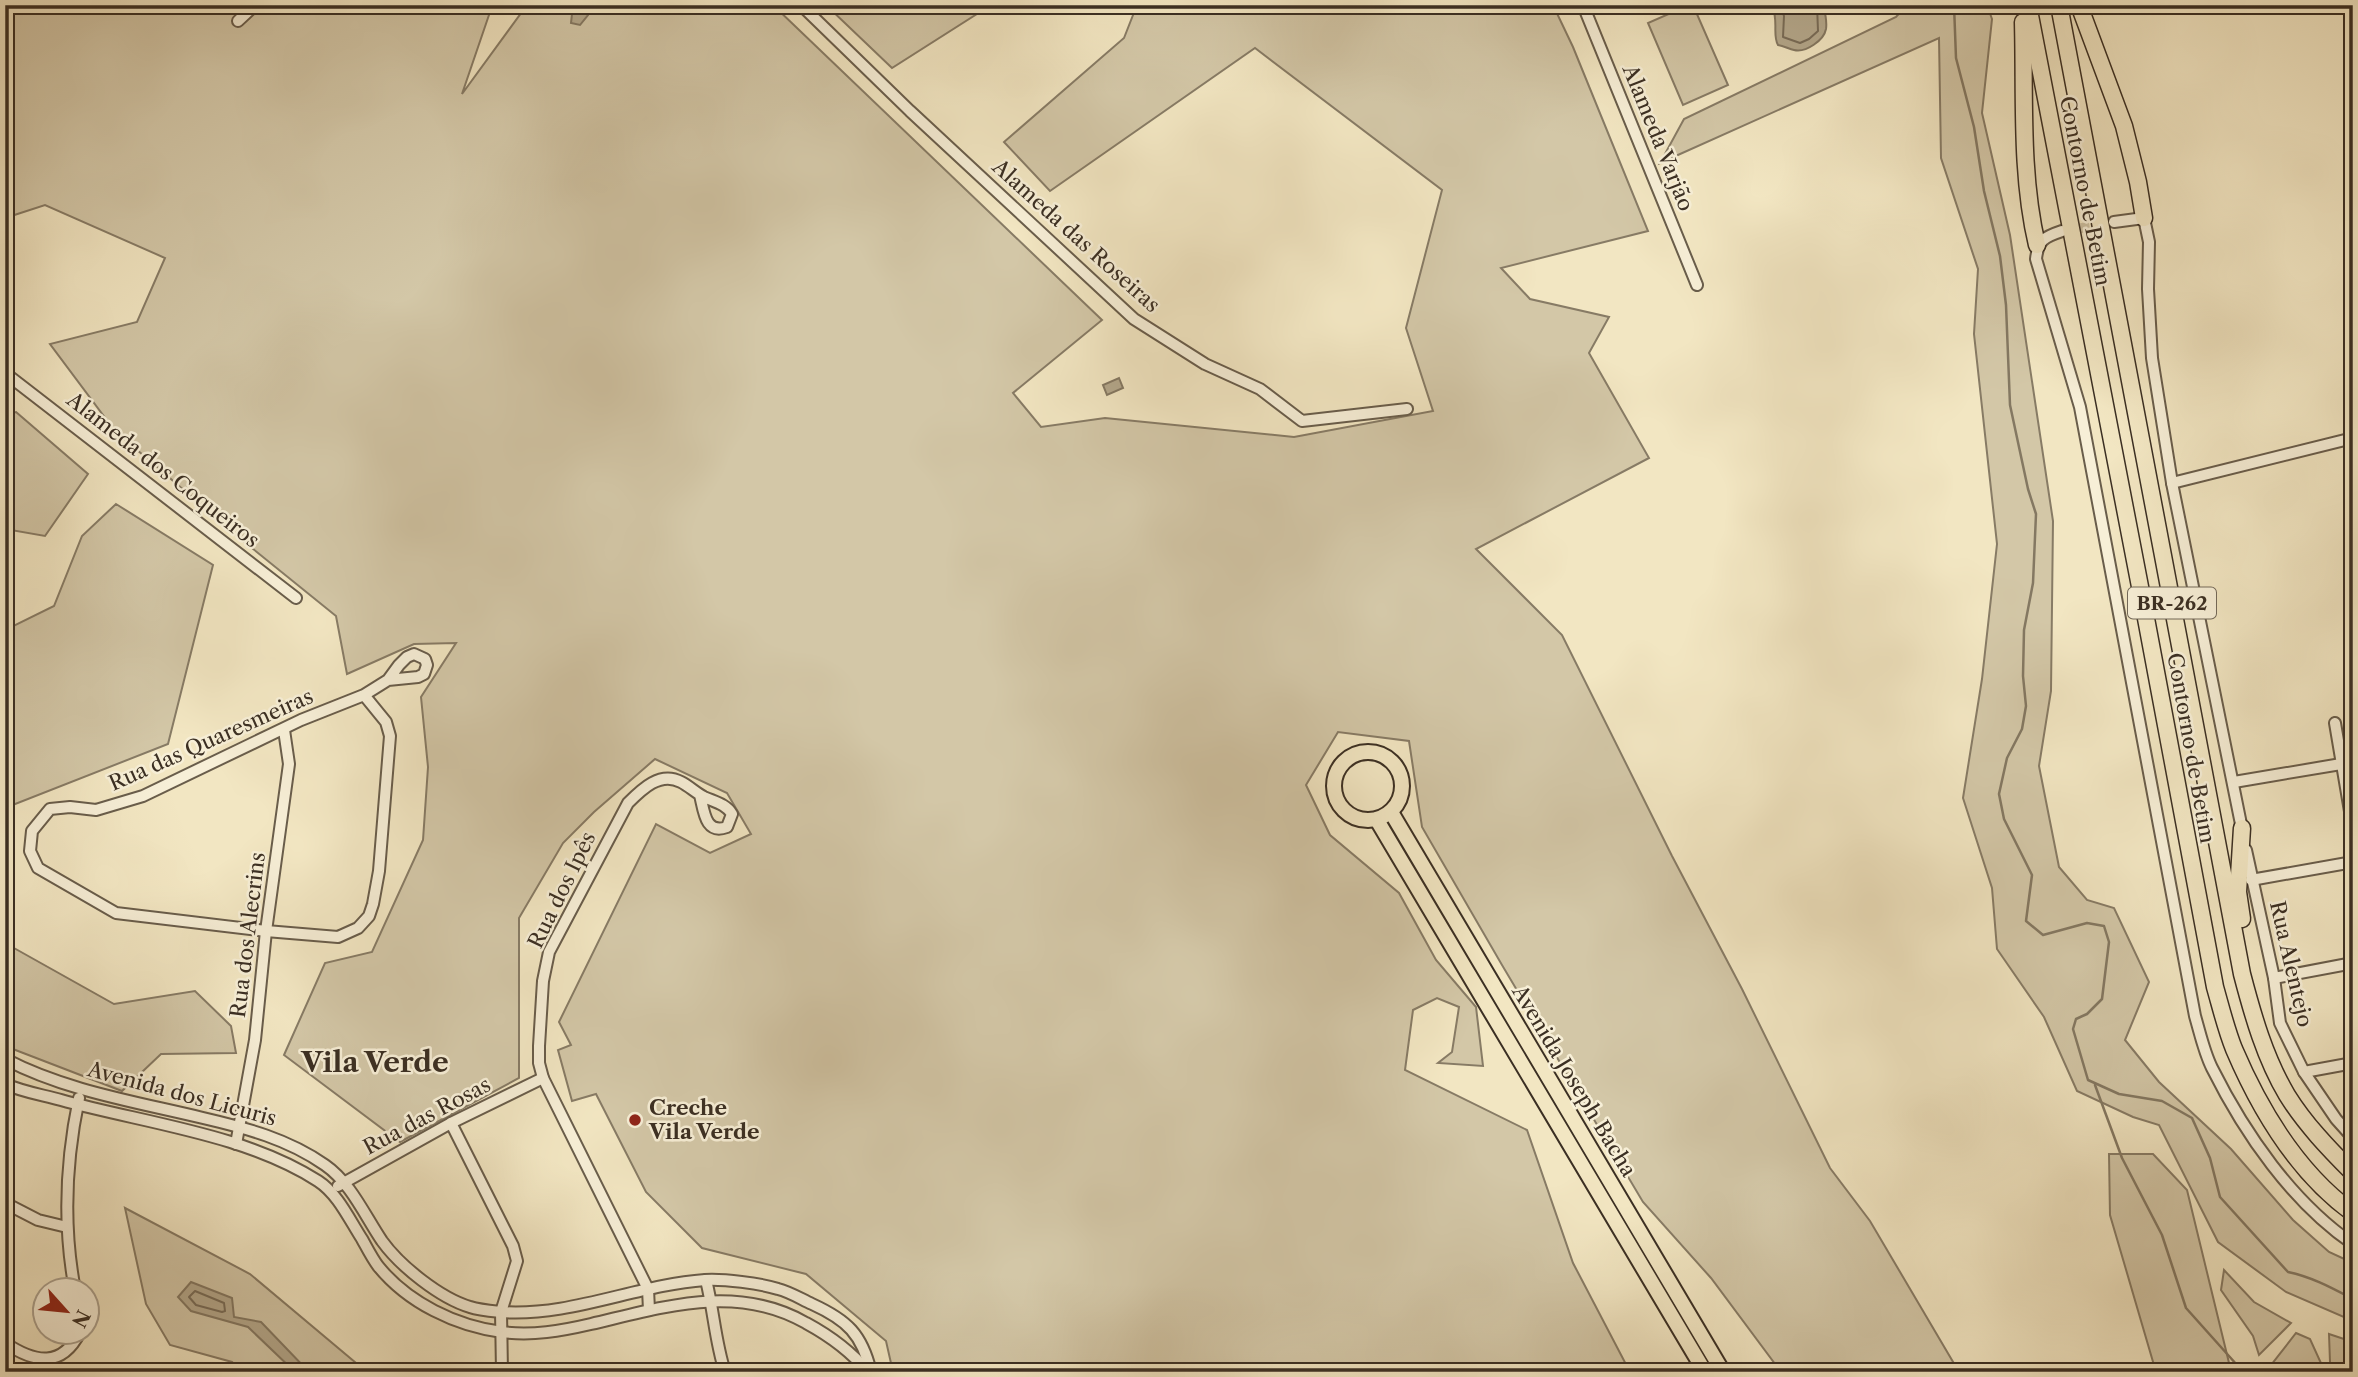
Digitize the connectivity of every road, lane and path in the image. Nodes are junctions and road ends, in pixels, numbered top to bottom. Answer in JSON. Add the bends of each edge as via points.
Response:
{"nodes":[{"id":1,"x":255,"y":5,"type":"edge"},
{"id":2,"x":801,"y":5,"type":"edge"},
{"id":3,"x":1583,"y":5,"type":"edge"},
{"id":4,"x":2025,"y":5,"type":"edge"},
{"id":5,"x":2059,"y":5,"type":"edge"},
{"id":6,"x":2079,"y":5,"type":"edge"},
{"id":7,"x":238,"y":20,"type":"dead end"},
{"id":8,"x":2144,"y":218,"type":"junction"},
{"id":9,"x":2114,"y":222,"type":"tunnel mouth"},
{"id":10,"x":2062,"y":231,"type":"tunnel mouth"},
{"id":11,"x":2038,"y":245,"type":"junction"},
{"id":12,"x":1698,"y":285,"type":"dead end"},
{"id":13,"x":5,"y":373,"type":"edge"},
{"id":14,"x":1407,"y":409,"type":"dead end"},
{"id":15,"x":2353,"y":438,"type":"edge"},
{"id":16,"x":2172,"y":483,"type":"junction"},
{"id":17,"x":296,"y":598,"type":"dead end"},
{"id":18,"x":388,"y":680,"type":"dead end"},
{"id":19,"x":364,"y":695,"type":"junction"},
{"id":20,"x":2335,"y":723,"type":"dead end"},
{"id":21,"x":284,"y":730,"type":"junction"},
{"id":22,"x":2347,"y":763,"type":"edge"},
{"id":23,"x":2234,"y":782,"type":"junction"},
{"id":24,"x":700,"y":795,"type":"dead end"},
{"id":25,"x":1391,"y":812,"type":"junction"},
{"id":26,"x":1377,"y":820,"type":"junction"},
{"id":27,"x":2242,"y":828,"type":"junction"},
{"id":28,"x":2353,"y":829,"type":"edge"},
{"id":29,"x":2353,"y":862,"type":"edge"},
{"id":30,"x":2251,"y":880,"type":"junction"},
{"id":31,"x":266,"y":931,"type":"junction"},
{"id":32,"x":2353,"y":963,"type":"edge"},
{"id":33,"x":2274,"y":978,"type":"junction"},
{"id":34,"x":5,"y":1059,"type":"edge"},
{"id":35,"x":2271,"y":1062,"type":"junction"},
{"id":36,"x":2353,"y":1063,"type":"edge"},
{"id":37,"x":2304,"y":1072,"type":"junction"},
{"id":38,"x":543,"y":1078,"type":"junction"},
{"id":39,"x":5,"y":1084,"type":"edge"},
{"id":40,"x":80,"y":1088,"type":"junction"},
{"id":41,"x":77,"y":1105,"type":"junction"},
{"id":42,"x":451,"y":1123,"type":"junction"},
{"id":43,"x":239,"y":1126,"type":"junction"},
{"id":44,"x":2353,"y":1138,"type":"edge"},
{"id":45,"x":236,"y":1144,"type":"junction"},
{"id":46,"x":2353,"y":1173,"type":"edge"},
{"id":47,"x":344,"y":1182,"type":"junction"},
{"id":48,"x":330,"y":1191,"type":"junction"},
{"id":49,"x":5,"y":1203,"type":"edge"},
{"id":50,"x":2353,"y":1213,"type":"edge"},
{"id":51,"x":67,"y":1227,"type":"junction"},
{"id":52,"x":2353,"y":1244,"type":"edge"},
{"id":53,"x":73,"y":1276,"type":"edge"},
{"id":54,"x":706,"y":1280,"type":"junction"},
{"id":55,"x":648,"y":1289,"type":"junction"},
{"id":56,"x":711,"y":1300,"type":"junction"},
{"id":57,"x":649,"y":1310,"type":"junction"},
{"id":58,"x":502,"y":1312,"type":"junction"},
{"id":59,"x":501,"y":1332,"type":"junction"},
{"id":60,"x":5,"y":1343,"type":"edge"},
{"id":61,"x":71,"y":1346,"type":"edge"},
{"id":62,"x":502,"y":1372,"type":"edge"},
{"id":63,"x":725,"y":1372,"type":"edge"},
{"id":64,"x":870,"y":1372,"type":"edge"},
{"id":65,"x":1704,"y":1372,"type":"edge"},
{"id":66,"x":1723,"y":1372,"type":"edge"}],
"edges":[{"from":1,"to":7,"type":"street"},
{"from":2,"to":14,"type":"street","name":"Alameda das Roseiras","via":[[1134,319],[1205,364],[1260,389],[1302,421]]},
{"from":3,"to":12,"type":"street","name":"Alameda Varjão"},
{"from":4,"to":11,"type":"highway","via":[[2026,141]]},
{"from":4,"to":50,"type":"highway","name":"Contorno de Betim","number":"BR-262","via":[[2215,987],[2234,1048],[2267,1115],[2299,1160]]},
{"from":5,"to":35,"type":"highway","name":"Contorno de Betim","number":"BR-262","via":[[2242,974]]},
{"from":6,"to":8,"type":"highway","via":[[2124,126]]},
{"from":8,"to":9,"type":"street"},
{"from":8,"to":16,"type":"street","name":"Rua Alentejo","via":[[2149,242],[2152,358]]},
{"from":10,"to":11,"type":"street","name":"Contorno de Betim"},
{"from":11,"to":52,"type":"street","number":"BR-262","via":[[2036,259],[2080,407],[2195,1016],[2211,1066],[2263,1153],[2315,1212]]},
{"from":13,"to":17,"type":"street","name":"Alameda dos Coqueiros"},
{"from":15,"to":16,"type":"street"},
{"from":16,"to":23,"type":"street","name":"Rua Alentejo"},
{"from":18,"to":19,"type":"street","name":"Rua das Quaresmeiras"},
{"from":19,"to":21,"type":"street","name":"Rua das Quaresmeiras"},
{"from":19,"to":31,"type":"street","name":"Rua das Quaresmeiras","via":[[386,722],[390,736],[379,871],[369,916],[358,928],[338,937]]},
{"from":20,"to":22,"type":"street"},
{"from":21,"to":31,"type":"street","name":"Rua dos Alecrins","via":[[289,764]]},
{"from":21,"to":31,"type":"street","name":"Rua das Quaresmeiras","via":[[143,796],[96,810],[50,809],[32,831],[30,851],[38,868],[116,913]]},
{"from":22,"to":23,"type":"street"},
{"from":22,"to":28,"type":"street"},
{"from":23,"to":27,"type":"street","name":"Rua Alentejo"},
{"from":24,"to":38,"type":"street","name":"Rua dos Ipês","via":[[680,781],[664,779],[643,787],[628,803],[549,952],[539,1046]]},
{"from":25,"to":26,"type":"main road"},
{"from":25,"to":26,"type":"main road","via":[[1402,793],[1399,771],[1373,752],[1351,756],[1336,772],[1338,804],[1355,819]]},
{"from":25,"to":66,"type":"main road","name":"Avenida Joseph Bacha"},
{"from":26,"to":65,"type":"main road","name":"Avenida Joseph Bacha"},
{"from":27,"to":30,"type":"street","name":"Rua Alentejo"},
{"from":27,"to":35,"type":"highway","number":"BR-262","via":[[2239,903]]},
{"from":29,"to":30,"type":"street"},
{"from":30,"to":33,"type":"street","name":"Rua Alentejo"},
{"from":31,"to":43,"type":"street","name":"Rua dos Alecrins","via":[[256,1040]]},
{"from":32,"to":33,"type":"street"},
{"from":33,"to":37,"type":"street","name":"Rua Alentejo","via":[[2280,1023]]},
{"from":34,"to":40,"type":"street","name":"Avenida dos Licuris"},
{"from":35,"to":46,"type":"highway","name":"Contorno de Betim","number":"BR-262","via":[[2287,1095]]},
{"from":36,"to":37,"type":"street"},
{"from":37,"to":44,"type":"street","name":"Rua Alentejo"},
{"from":38,"to":42,"type":"street","name":"Rua das Rosas"},
{"from":38,"to":55,"type":"street","name":"Rua dos Ipês"},
{"from":39,"to":41,"type":"street","name":"Avenida dos Licuris"},
{"from":40,"to":41,"type":"street"},
{"from":40,"to":43,"type":"street","name":"Avenida dos Licuris"},
{"from":41,"to":45,"type":"street","name":"Avenida dos Licuris"},
{"from":41,"to":51,"type":"street"},
{"from":42,"to":47,"type":"street","name":"Rua das Rosas"},
{"from":42,"to":58,"type":"street","via":[[513,1246],[517,1261]]},
{"from":43,"to":45,"type":"street","name":"Rua dos Alecrins"},
{"from":43,"to":47,"type":"street","name":"Avenida dos Licuris","via":[[301,1150]]},
{"from":45,"to":48,"type":"street","name":"Avenida dos Licuris","via":[[283,1162]]},
{"from":47,"to":48,"type":"street","name":"Rua das Rosas"},
{"from":47,"to":58,"type":"street","name":"Avenida dos Licuris","via":[[384,1243],[415,1274],[470,1307]]},
{"from":48,"to":59,"type":"street","name":"Avenida dos Licuris","via":[[377,1265],[408,1295],[465,1324]]},
{"from":49,"to":51,"type":"street","via":[[38,1220]]},
{"from":51,"to":53,"type":"street"},
{"from":54,"to":55,"type":"street","name":"Avenida dos Licuris"},
{"from":54,"to":56,"type":"street"},
{"from":54,"to":64,"type":"street","name":"Avenida dos Licuris","via":[[777,1288],[824,1309],[852,1330],[866,1348]]},
{"from":55,"to":57,"type":"street","name":"Rua dos Ipês"},
{"from":55,"to":58,"type":"street","name":"Avenida dos Licuris","via":[[548,1312]]},
{"from":56,"to":57,"type":"street","name":"Avenida dos Licuris"},
{"from":56,"to":63,"type":"street"},
{"from":56,"to":64,"type":"street","name":"Avenida dos Licuris","via":[[779,1309],[832,1337]]},
{"from":57,"to":59,"type":"street","name":"Avenida dos Licuris","via":[[555,1332]]},
{"from":58,"to":59,"type":"street"},
{"from":59,"to":62,"type":"street"},
{"from":60,"to":61,"type":"street","via":[[38,1359],[55,1358]]}]}
